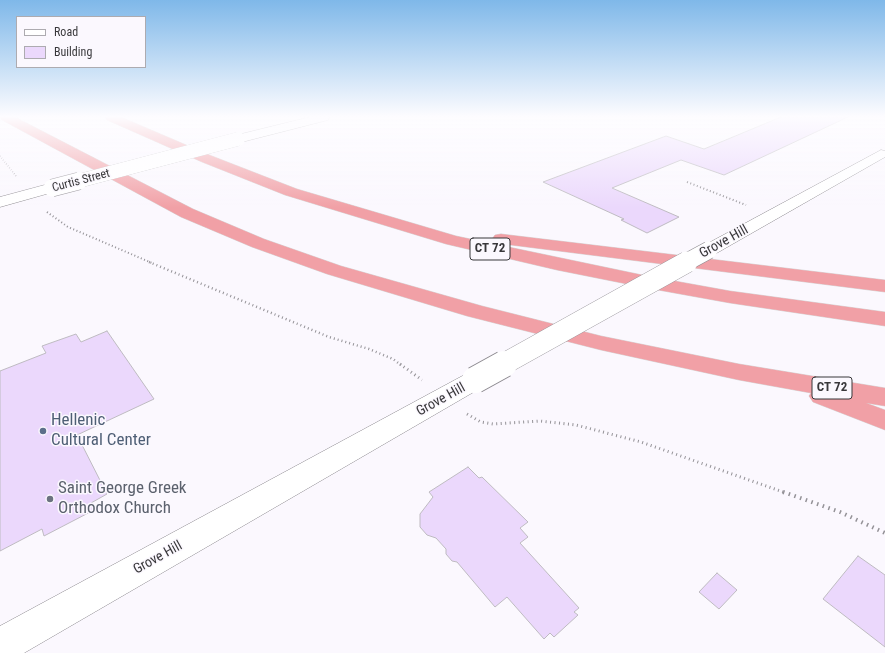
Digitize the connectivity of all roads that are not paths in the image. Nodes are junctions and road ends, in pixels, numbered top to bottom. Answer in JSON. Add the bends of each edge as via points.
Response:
{"nodes":[{"id":1,"x":63,"y":147,"type":"edge"},
{"id":2,"x":182,"y":147,"type":"edge"},
{"id":3,"x":206,"y":147,"type":"edge"},
{"id":4,"x":864,"y":150,"type":"dead end"},
{"id":5,"x":883,"y":154,"type":"edge"},
{"id":6,"x":0,"y":202,"type":"edge"},
{"id":7,"x":388,"y":222,"type":"junction"},
{"id":8,"x":885,"y":286,"type":"edge"},
{"id":9,"x":885,"y":319,"type":"edge"},
{"id":10,"x":780,"y":379,"type":"junction"},
{"id":11,"x":885,"y":397,"type":"edge"},
{"id":12,"x":885,"y":420,"type":"edge"},
{"id":13,"x":0,"y":646,"type":"edge"}],
"edges":[{"from":1,"to":10,"type":"highway","number":"CT 72","via":[[181,210],[302,259],[514,322],[644,352]]},
{"from":2,"to":7,"type":"highway","number":"CT 72","via":[[255,179]]},
{"from":3,"to":6,"type":"street","name":"Curtis Street","bridge":true},
{"from":4,"to":5,"type":"street"},
{"from":5,"to":13,"type":"street","name":"Grove Hill","bridge":true},
{"from":7,"to":8,"type":"highway","via":[[539,244]]},
{"from":7,"to":9,"type":"highway","number":"CT 72","via":[[514,255],[632,279],[730,297]]},
{"from":10,"to":11,"type":"highway","number":"CT 72"},
{"from":10,"to":12,"type":"highway"}]}
